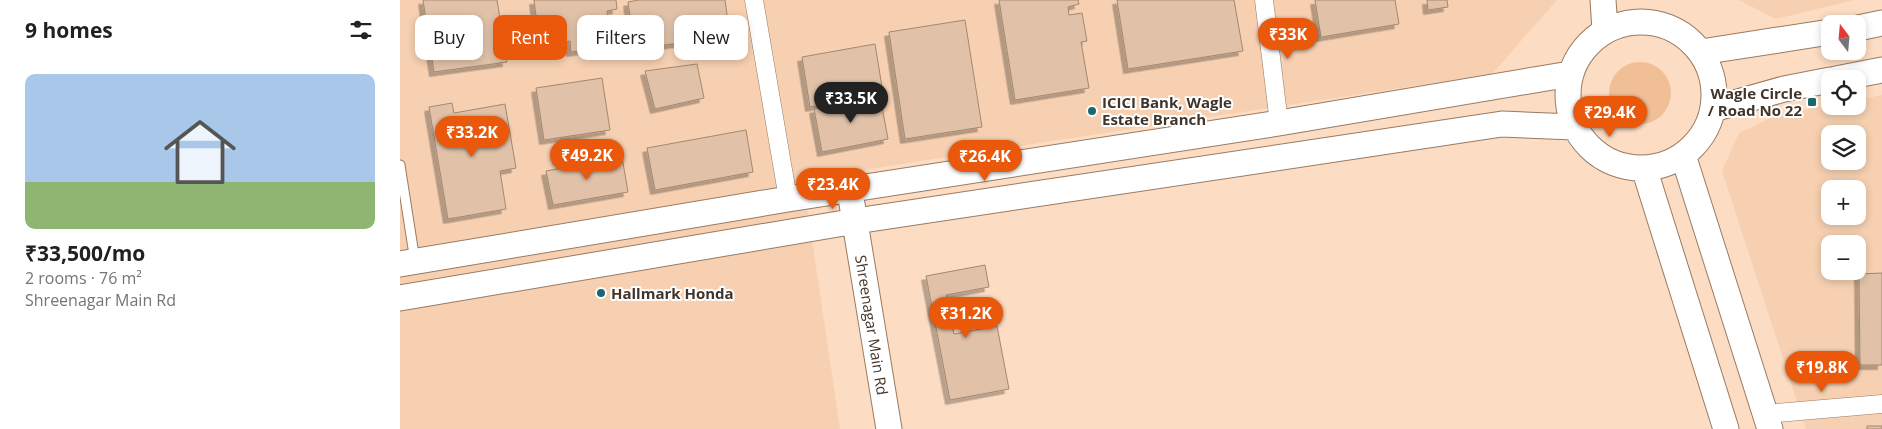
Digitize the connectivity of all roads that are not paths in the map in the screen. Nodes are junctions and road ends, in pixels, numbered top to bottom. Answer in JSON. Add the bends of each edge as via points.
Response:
{"nodes":[{"id":1,"x":754,"y":0,"type":"edge"},
{"id":2,"x":1264,"y":0,"type":"edge"},
{"id":3,"x":1603,"y":0,"type":"edge"},
{"id":4,"x":1646,"y":0,"type":"edge"},
{"id":5,"x":1658,"y":23,"type":"junction"},
{"id":6,"x":1882,"y":24,"type":"edge"},
{"id":7,"x":1866,"y":27,"type":"edge"},
{"id":8,"x":1605,"y":30,"type":"junction"},
{"id":9,"x":1821,"y":33,"type":"edge"},
{"id":10,"x":1701,"y":52,"type":"junction"},
{"id":11,"x":1882,"y":70,"type":"edge"},
{"id":12,"x":1866,"y":73,"type":"edge"},
{"id":13,"x":1570,"y":74,"type":"junction"},
{"id":14,"x":1821,"y":82,"type":"edge"},
{"id":15,"x":1713,"y":109,"type":"junction"},
{"id":16,"x":1279,"y":123,"type":"junction"},
{"id":17,"x":1574,"y":127,"type":"junction"},
{"id":18,"x":1684,"y":154,"type":"junction"},
{"id":19,"x":400,"y":165,"type":"edge"},
{"id":20,"x":1644,"y":168,"type":"junction"},
{"id":21,"x":849,"y":190,"type":"junction"},
{"id":22,"x":788,"y":199,"type":"junction"},
{"id":23,"x":404,"y":219,"type":"edge"},
{"id":24,"x":856,"y":221,"type":"junction"},
{"id":25,"x":407,"y":263,"type":"edge"},
{"id":26,"x":400,"y":298,"type":"edge"},
{"id":27,"x":1882,"y":404,"type":"edge"},
{"id":28,"x":1768,"y":422,"type":"edge"},
{"id":29,"x":889,"y":429,"type":"edge"},
{"id":30,"x":1726,"y":429,"type":"edge"}],
"edges":[{"from":1,"to":22,"type":"street"},
{"from":2,"to":16,"type":"street"},
{"from":3,"to":8,"type":"street"},
{"from":4,"to":5,"type":"street"},
{"from":5,"to":8,"type":"street","via":[[1622,23]]},
{"from":5,"to":10,"type":"street","via":[[1689,39]]},
{"from":6,"to":7,"type":"street"},
{"from":8,"to":13,"type":"street","via":[[1584,49]]},
{"from":9,"to":10,"type":"street"},
{"from":10,"to":15,"type":"street","via":[[1713,83]]},
{"from":11,"to":12,"type":"street"},
{"from":13,"to":16,"type":"street"},
{"from":13,"to":17,"type":"street","via":[[1568,110]]},
{"from":14,"to":15,"type":"street"},
{"from":15,"to":18,"type":"street","via":[[1703,135]]},
{"from":16,"to":21,"type":"street"},
{"from":17,"to":20,"type":"street","via":[[1586,145],[1603,158],[1623,166]]},
{"from":17,"to":24,"type":"street","via":[[1502,124]]},
{"from":18,"to":20,"type":"street","via":[[1665,164]]},
{"from":18,"to":28,"type":"street"},
{"from":19,"to":23,"type":"lane"},
{"from":20,"to":30,"type":"street"},
{"from":21,"to":22,"type":"street"},
{"from":21,"to":24,"type":"street","name":"Shreenagar Main Rd"},
{"from":22,"to":25,"type":"street"},
{"from":23,"to":25,"type":"lane"},
{"from":24,"to":26,"type":"street"},
{"from":24,"to":29,"type":"street","name":"Shreenagar Main Rd"},
{"from":27,"to":28,"type":"street"}]}
